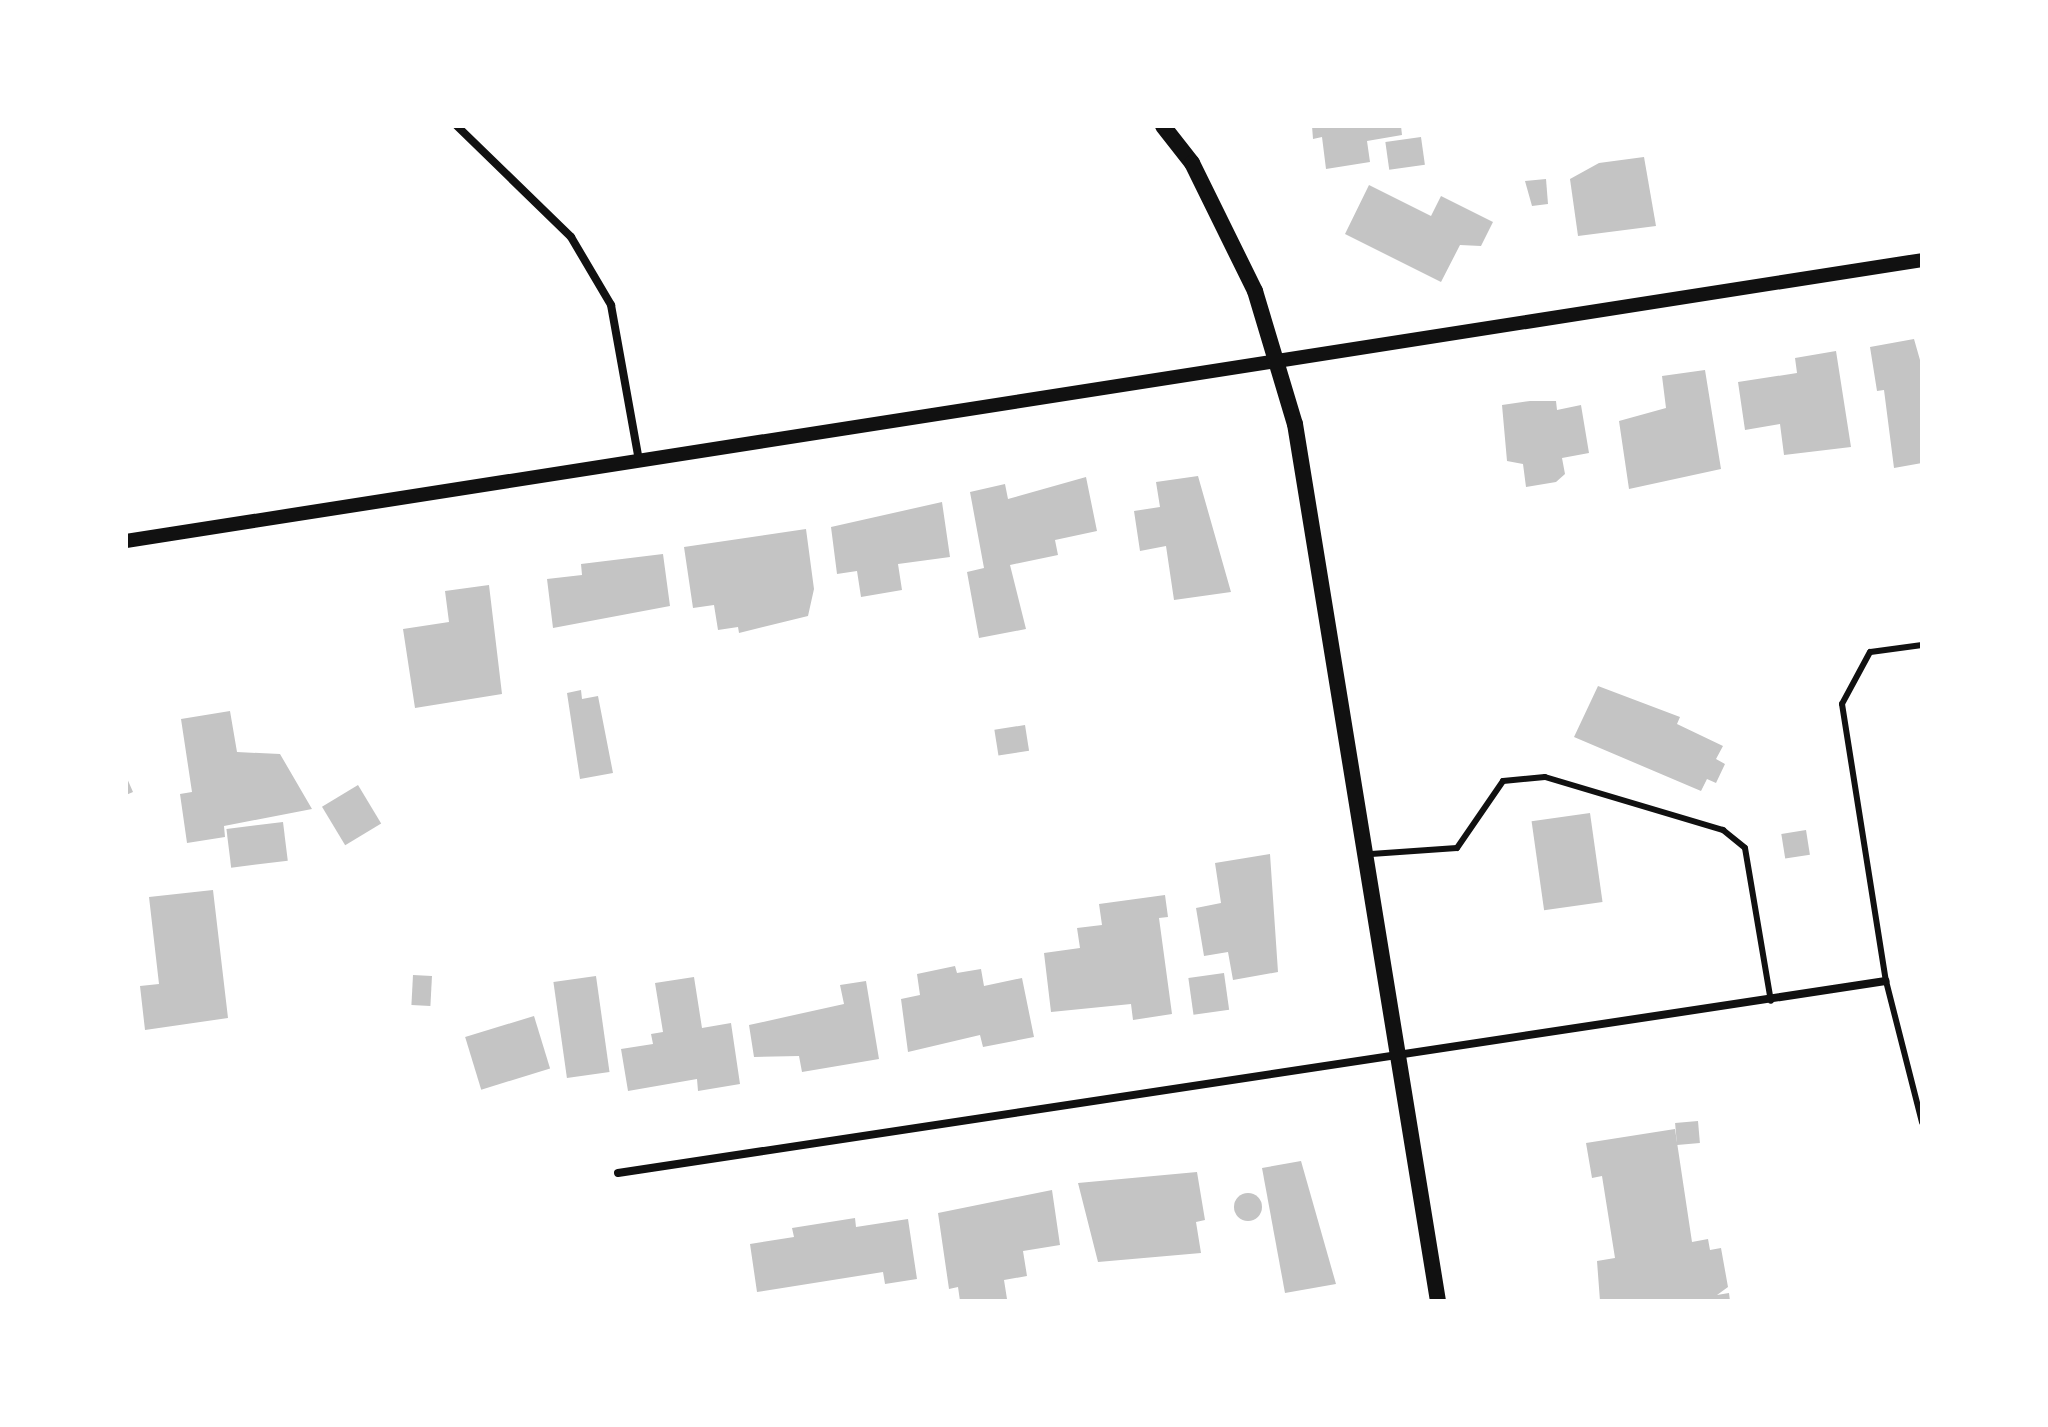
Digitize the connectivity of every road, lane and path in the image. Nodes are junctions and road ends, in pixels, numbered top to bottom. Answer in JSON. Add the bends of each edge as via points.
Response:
{"nodes":[{"id":1,"x":457,"y":126,"type":"edge"},
{"id":2,"x":1163,"y":126,"type":"edge"},
{"id":3,"x":1922,"y":260,"type":"edge"},
{"id":4,"x":1277,"y":359,"type":"junction"},
{"id":5,"x":639,"y":460,"type":"junction"},
{"id":6,"x":126,"y":541,"type":"edge"},
{"id":7,"x":1922,"y":645,"type":"edge"},
{"id":8,"x":1371,"y":854,"type":"junction"},
{"id":9,"x":1886,"y":981,"type":"junction"},
{"id":10,"x":1771,"y":1001,"type":"junction"},
{"id":11,"x":1396,"y":1053,"type":"junction"},
{"id":12,"x":1922,"y":1122,"type":"edge"},
{"id":13,"x":618,"y":1173,"type":"dead end"},
{"id":14,"x":1438,"y":1301,"type":"edge"}],
"edges":[{"from":1,"to":5,"type":"street","via":[[571,237],[611,305]]},
{"from":2,"to":4,"type":"main road","via":[[1226,226]]},
{"from":3,"to":4,"type":"street"},
{"from":4,"to":5,"type":"street"},
{"from":4,"to":8,"type":"main road","via":[[1295,424]]},
{"from":5,"to":6,"type":"street"},
{"from":7,"to":9,"type":"lane","via":[[1870,652],[1842,704]]},
{"from":8,"to":10,"type":"lane","via":[[1457,848],[1503,781],[1545,777],[1723,830],[1745,848]]},
{"from":8,"to":11,"type":"main road"},
{"from":9,"to":10,"type":"street"},
{"from":9,"to":12,"type":"lane"},
{"from":10,"to":11,"type":"street"},
{"from":11,"to":13,"type":"street"},
{"from":11,"to":14,"type":"main road"}]}
